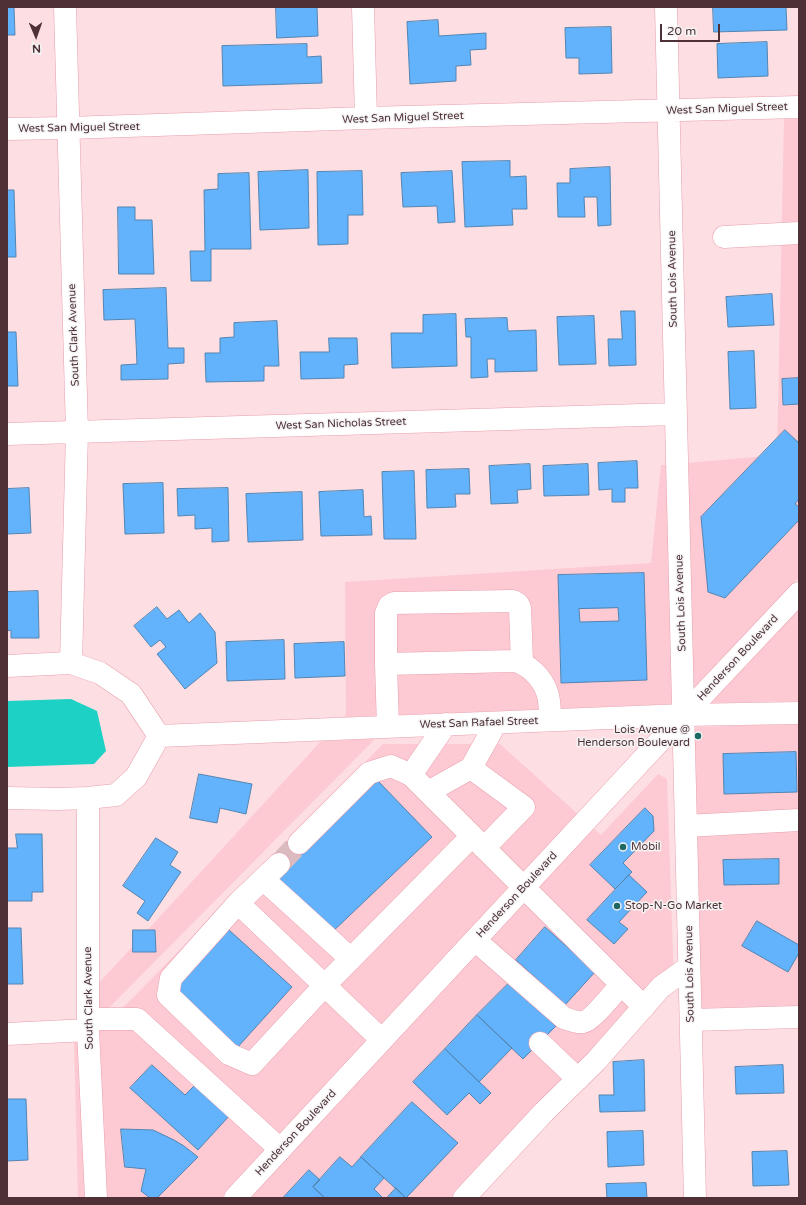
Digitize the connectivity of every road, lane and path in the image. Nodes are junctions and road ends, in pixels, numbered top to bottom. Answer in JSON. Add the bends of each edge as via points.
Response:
{"nodes":[{"id":1,"x":65,"y":7,"type":"edge"},
{"id":2,"x":364,"y":7,"type":"edge"},
{"id":3,"x":666,"y":7,"type":"edge"},
{"id":4,"x":799,"y":107,"type":"edge"},
{"id":5,"x":669,"y":111,"type":"junction"},
{"id":6,"x":366,"y":118,"type":"junction"},
{"id":7,"x":68,"y":128,"type":"junction"},
{"id":8,"x":7,"y":129,"type":"edge"},
{"id":9,"x":799,"y":233,"type":"edge"},
{"id":10,"x":724,"y":237,"type":"dead end"},
{"id":11,"x":675,"y":414,"type":"junction"},
{"id":12,"x":77,"y":432,"type":"junction"},
{"id":13,"x":7,"y":434,"type":"edge"},
{"id":14,"x":799,"y":593,"type":"edge"},
{"id":15,"x":522,"y":662,"type":"junction"},
{"id":16,"x":71,"y":663,"type":"junction"},
{"id":17,"x":386,"y":664,"type":"junction"},
{"id":18,"x":7,"y":666,"type":"edge"},
{"id":19,"x":799,"y":713,"type":"edge"},
{"id":20,"x":684,"y":715,"type":"junction"},
{"id":21,"x":550,"y":720,"type":"junction"},
{"id":22,"x":496,"y":723,"type":"junction"},
{"id":23,"x":446,"y":724,"type":"junction"},
{"id":24,"x":388,"y":727,"type":"junction"},
{"id":25,"x":160,"y":736,"type":"junction"},
{"id":26,"x":471,"y":768,"type":"junction"},
{"id":27,"x":411,"y":775,"type":"junction"},
{"id":28,"x":428,"y":792,"type":"junction"},
{"id":29,"x":7,"y":798,"type":"edge"},
{"id":30,"x":88,"y":798,"type":"junction"},
{"id":31,"x":799,"y":820,"type":"edge"},
{"id":32,"x":686,"y":826,"type":"junction"},
{"id":33,"x":478,"y":842,"type":"junction"},
{"id":34,"x":299,"y":844,"type":"tunnel mouth"},
{"id":35,"x":279,"y":864,"type":"tunnel mouth"},
{"id":36,"x":263,"y":879,"type":"junction"},
{"id":37,"x":524,"y":888,"type":"junction"},
{"id":38,"x":238,"y":903,"type":"junction"},
{"id":39,"x":475,"y":940,"type":"junction"},
{"id":40,"x":351,"y":959,"type":"junction"},
{"id":41,"x":689,"y":967,"type":"junction"},
{"id":42,"x":325,"y":985,"type":"junction"},
{"id":43,"x":621,"y":985,"type":"junction"},
{"id":44,"x":644,"y":1007,"type":"junction"},
{"id":45,"x":799,"y":1017,"type":"edge"},
{"id":46,"x":691,"y":1020,"type":"junction"},
{"id":47,"x":88,"y":1024,"type":"junction"},
{"id":48,"x":7,"y":1034,"type":"edge"},
{"id":49,"x":382,"y":1040,"type":"junction"},
{"id":50,"x":540,"y":1043,"type":"dead end"},
{"id":51,"x":578,"y":1079,"type":"junction"},
{"id":52,"x":280,"y":1150,"type":"junction"},
{"id":53,"x":96,"y":1198,"type":"edge"},
{"id":54,"x":235,"y":1198,"type":"edge"},
{"id":55,"x":464,"y":1198,"type":"edge"},
{"id":56,"x":695,"y":1198,"type":"edge"}],
"edges":[{"from":1,"to":7,"type":"street","name":"South Clark Avenue"},
{"from":2,"to":6,"type":"street"},
{"from":3,"to":5,"type":"street","name":"South Lois Avenue"},
{"from":4,"to":5,"type":"street","name":"West San Miguel Street"},
{"from":5,"to":6,"type":"street","name":"West San Miguel Street"},
{"from":5,"to":11,"type":"street","name":"South Lois Avenue"},
{"from":6,"to":7,"type":"street","name":"West San Miguel Street"},
{"from":7,"to":8,"type":"street","name":"West San Miguel Street"},
{"from":7,"to":12,"type":"street","name":"South Clark Avenue"},
{"from":9,"to":10,"type":"street"},
{"from":11,"to":12,"type":"street","name":"West San Nicholas Street"},
{"from":11,"to":20,"type":"street","name":"South Lois Avenue"},
{"from":12,"to":13,"type":"street","name":"West San Nicholas Street"},
{"from":12,"to":16,"type":"street","name":"South Clark Avenue"},
{"from":14,"to":20,"type":"street","name":"Henderson Boulevard"},
{"from":15,"to":17,"type":"street"},
{"from":15,"to":17,"type":"street","via":[[520,608],[513,601],[394,603],[386,613]]},
{"from":15,"to":21,"type":"street","via":[[532,670],[548,693]]},
{"from":16,"to":18,"type":"street"},
{"from":16,"to":25,"type":"street","via":[[100,673],[131,694]]},
{"from":17,"to":24,"type":"street"},
{"from":19,"to":20,"type":"street","name":"West San Rafael Street"},
{"from":20,"to":21,"type":"street","name":"West San Rafael Street"},
{"from":20,"to":32,"type":"street","name":"South Lois Avenue"},
{"from":20,"to":37,"type":"street","name":"Henderson Boulevard"},
{"from":21,"to":22,"type":"street","name":"West San Rafael Street"},
{"from":22,"to":23,"type":"street","name":"West San Rafael Street"},
{"from":22,"to":26,"type":"street"},
{"from":23,"to":24,"type":"street","name":"West San Rafael Street"},
{"from":23,"to":27,"type":"street"},
{"from":24,"to":25,"type":"street","name":"West San Rafael Street"},
{"from":25,"to":30,"type":"street","via":[[136,776],[116,795]]},
{"from":26,"to":28,"type":"street"},
{"from":26,"to":33,"type":"street","via":[[524,807]]},
{"from":27,"to":28,"type":"street"},
{"from":27,"to":34,"type":"street","via":[[391,766],[369,773]]},
{"from":28,"to":33,"type":"street"},
{"from":29,"to":30,"type":"street"},
{"from":30,"to":47,"type":"street","name":"South Clark Avenue"},
{"from":31,"to":32,"type":"street"},
{"from":32,"to":41,"type":"street","name":"South Lois Avenue"},
{"from":33,"to":37,"type":"street"},
{"from":33,"to":40,"type":"street"},
{"from":35,"to":36,"type":"street"},
{"from":36,"to":38,"type":"street"},
{"from":36,"to":40,"type":"street"},
{"from":37,"to":39,"type":"street","name":"Henderson Boulevard"},
{"from":37,"to":43,"type":"street"},
{"from":38,"to":42,"type":"street"},
{"from":38,"to":42,"type":"street","via":[[171,978],[168,995],[229,1054],[252,1064]]},
{"from":39,"to":43,"type":"street","via":[[564,1018],[572,1021],[589,1019]]},
{"from":39,"to":49,"type":"street","name":"Henderson Boulevard"},
{"from":40,"to":42,"type":"street"},
{"from":41,"to":44,"type":"street","via":[[661,988]]},
{"from":41,"to":46,"type":"street","name":"South Lois Avenue"},
{"from":42,"to":49,"type":"street"},
{"from":43,"to":44,"type":"street"},
{"from":44,"to":51,"type":"street"},
{"from":45,"to":46,"type":"street"},
{"from":46,"to":56,"type":"street","name":"South Lois Avenue"},
{"from":47,"to":48,"type":"street"},
{"from":47,"to":52,"type":"street","via":[[137,1019]]},
{"from":47,"to":53,"type":"street","name":"South Clark Avenue"},
{"from":49,"to":52,"type":"street","name":"Henderson Boulevard"},
{"from":50,"to":51,"type":"street"},
{"from":51,"to":55,"type":"street"},
{"from":52,"to":54,"type":"street","name":"Henderson Boulevard"}]}
